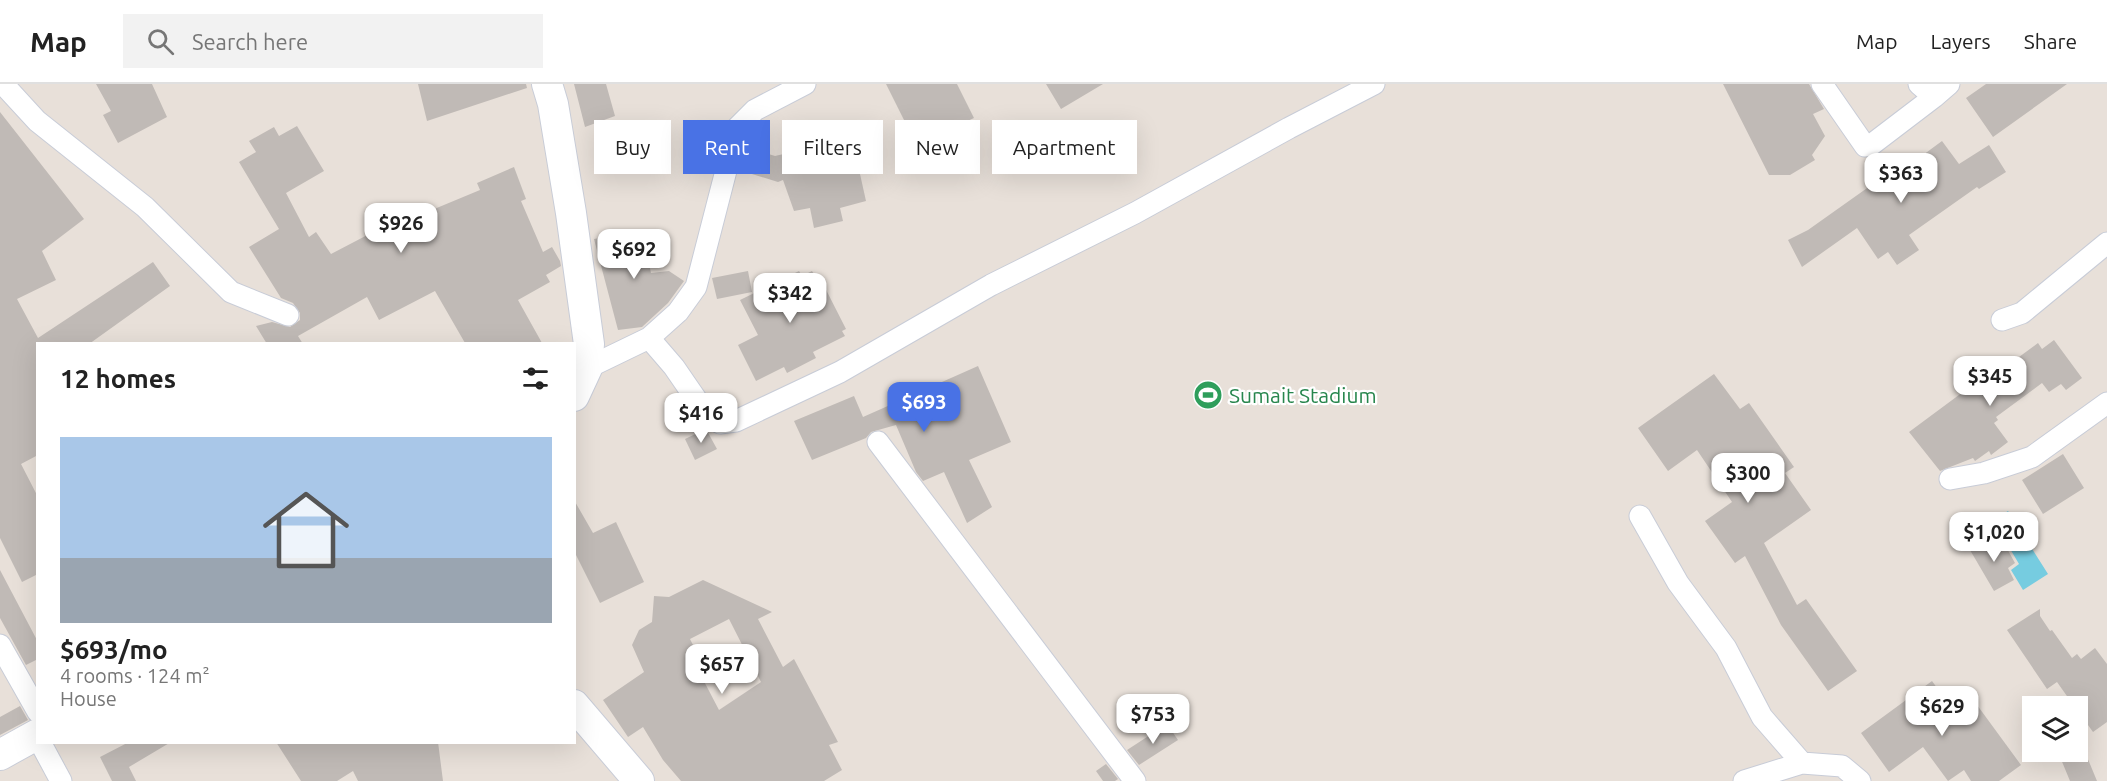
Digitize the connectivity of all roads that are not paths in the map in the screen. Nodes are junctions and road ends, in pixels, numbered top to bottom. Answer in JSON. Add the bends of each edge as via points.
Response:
{"nodes":[{"id":1,"x":3,"y":84,"type":"edge"},
{"id":2,"x":547,"y":84,"type":"edge"},
{"id":3,"x":805,"y":84,"type":"edge"},
{"id":4,"x":1374,"y":84,"type":"edge"},
{"id":5,"x":1822,"y":84,"type":"edge"},
{"id":6,"x":1934,"y":88,"type":"edge"},
{"id":7,"x":2107,"y":243,"type":"edge"},
{"id":8,"x":288,"y":315,"type":"dead end"},
{"id":9,"x":2002,"y":320,"type":"dead end"},
{"id":10,"x":649,"y":338,"type":"junction"},
{"id":11,"x":587,"y":368,"type":"junction"},
{"id":12,"x":576,"y":392,"type":"edge"},
{"id":13,"x":2107,"y":402,"type":"edge"},
{"id":14,"x":878,"y":442,"type":"dead end"},
{"id":15,"x":1950,"y":479,"type":"dead end"},
{"id":16,"x":1640,"y":516,"type":"dead end"},
{"id":17,"x":0,"y":645,"type":"edge"},
{"id":18,"x":576,"y":707,"type":"edge"},
{"id":19,"x":36,"y":727,"type":"edge"},
{"id":20,"x":36,"y":733,"type":"edge"},
{"id":21,"x":44,"y":744,"type":"edge"},
{"id":22,"x":0,"y":755,"type":"edge"},
{"id":23,"x":1802,"y":763,"type":"junction"},
{"id":24,"x":61,"y":781,"type":"edge"},
{"id":25,"x":639,"y":781,"type":"edge"},
{"id":26,"x":1135,"y":781,"type":"edge"},
{"id":27,"x":1744,"y":781,"type":"edge"},
{"id":28,"x":1860,"y":781,"type":"edge"}],
"edges":[{"from":1,"to":8,"type":"street","via":[[37,121],[145,207],[231,292]]},
{"from":2,"to":11,"type":"street","via":[[571,213],[589,344]]},
{"from":3,"to":10,"type":"street","via":[[755,110],[737,128],[696,287],[678,312]]},
{"from":4,"to":10,"type":"street","via":[[1135,213],[991,285],[840,372],[736,421],[720,423],[707,415]]},
{"from":5,"to":6,"type":"street","via":[[1865,146],[1871,145]]},
{"from":7,"to":9,"type":"street","via":[[2022,313]]},
{"from":10,"to":11,"type":"street"},
{"from":11,"to":12,"type":"street"},
{"from":13,"to":15,"type":"street","via":[[2032,456],[1995,470]]},
{"from":14,"to":26,"type":"street"},
{"from":16,"to":23,"type":"street","via":[[1678,583],[1726,648],[1762,717]]},
{"from":17,"to":19,"type":"street"},
{"from":18,"to":25,"type":"street"},
{"from":20,"to":22,"type":"street"},
{"from":21,"to":24,"type":"street"},
{"from":23,"to":27,"type":"street"},
{"from":23,"to":28,"type":"street","via":[[1842,766]]}]}
